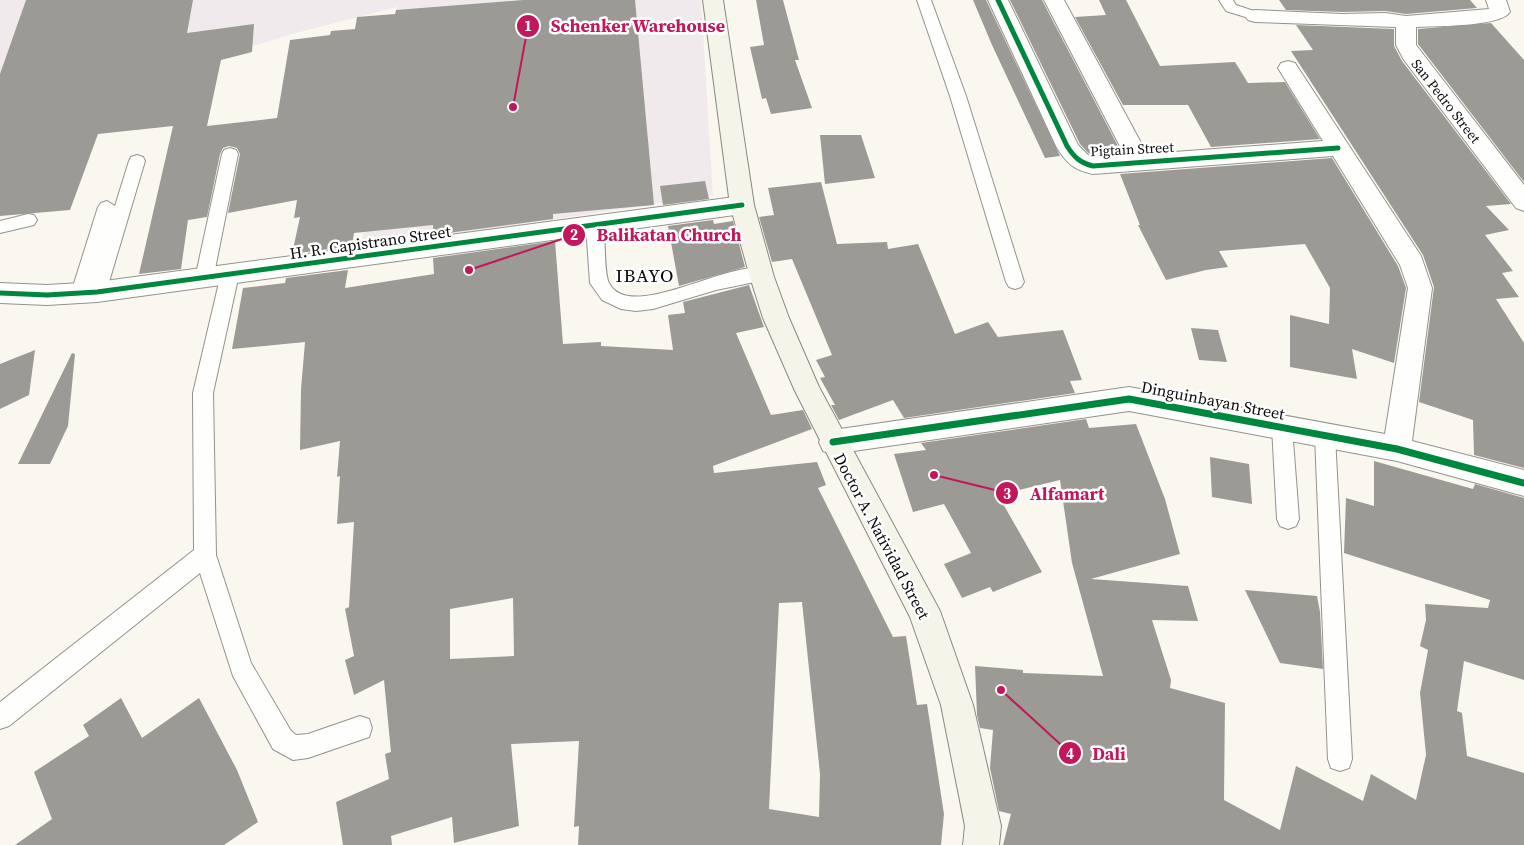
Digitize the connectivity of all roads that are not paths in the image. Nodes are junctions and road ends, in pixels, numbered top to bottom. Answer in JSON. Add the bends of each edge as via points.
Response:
{"nodes":[{"id":1,"x":713,"y":0,"type":"edge"},
{"id":2,"x":924,"y":0,"type":"edge"},
{"id":3,"x":998,"y":0,"type":"edge"},
{"id":4,"x":1054,"y":0,"type":"edge"},
{"id":5,"x":1226,"y":0,"type":"edge"},
{"id":6,"x":1327,"y":0,"type":"edge"},
{"id":7,"x":1498,"y":6,"type":"edge"},
{"id":8,"x":1255,"y":16,"type":"joint"},
{"id":9,"x":1342,"y":20,"type":"junction"},
{"id":10,"x":1406,"y":22,"type":"junction"},
{"id":11,"x":1288,"y":68,"type":"dead end"},
{"id":12,"x":1338,"y":148,"type":"junction"},
{"id":13,"x":230,"y":154,"type":"dead end"},
{"id":14,"x":137,"y":161,"type":"dead end"},
{"id":15,"x":1140,"y":162,"type":"junction"},
{"id":16,"x":1524,"y":202,"type":"edge"},
{"id":17,"x":742,"y":205,"type":"junction"},
{"id":18,"x":107,"y":207,"type":"dead end"},
{"id":19,"x":28,"y":220,"type":"dead end"},
{"id":20,"x":595,"y":225,"type":"junction"},
{"id":21,"x":0,"y":227,"type":"edge"},
{"id":22,"x":230,"y":274,"type":"junction"},
{"id":23,"x":760,"y":274,"type":"junction"},
{"id":24,"x":204,"y":278,"type":"junction"},
{"id":25,"x":1015,"y":282,"type":"dead end"},
{"id":26,"x":0,"y":292,"type":"edge"},
{"id":27,"x":89,"y":293,"type":"junction"},
{"id":28,"x":1282,"y":427,"type":"junction"},
{"id":29,"x":1326,"y":436,"type":"junction"},
{"id":30,"x":833,"y":442,"type":"junction"},
{"id":31,"x":1397,"y":449,"type":"junction"},
{"id":32,"x":1524,"y":484,"type":"edge"},
{"id":33,"x":1288,"y":519,"type":"dead end"},
{"id":34,"x":205,"y":555,"type":"junction"},
{"id":35,"x":0,"y":717,"type":"edge"},
{"id":36,"x":360,"y":728,"type":"dead end"},
{"id":37,"x":1340,"y":759,"type":"dead end"},
{"id":38,"x":981,"y":845,"type":"edge"}],
"edges":[{"from":1,"to":17,"type":"main road","name":"Doctor A. Natividad Street"},
{"from":2,"to":25,"type":"lane","via":[[958,96]]},
{"from":3,"to":15,"type":"street","name":"Pigtain Street","via":[[1074,157],[1082,164],[1093,166]]},
{"from":4,"to":15,"type":"street"},
{"from":5,"to":8,"type":"lane","via":[[1231,8]]},
{"from":6,"to":9,"type":"street"},
{"from":7,"to":10,"type":"street","via":[[1486,17]]},
{"from":8,"to":9,"type":"street"},
{"from":9,"to":10,"type":"street"},
{"from":10,"to":16,"type":"street","name":"San Pedro Street","via":[[1406,45],[1411,55]]},
{"from":11,"to":12,"type":"street"},
{"from":12,"to":15,"type":"street","name":"Pigtain Street"},
{"from":12,"to":31,"type":"street","via":[[1412,262],[1420,288]]},
{"from":13,"to":24,"type":"lane"},
{"from":14,"to":27,"type":"lane"},
{"from":17,"to":20,"type":"street","name":"H. R. Capistrano Street"},
{"from":17,"to":23,"type":"main road","name":"Doctor A. Natividad Street"},
{"from":18,"to":27,"type":"lane"},
{"from":19,"to":21,"type":"lane"},
{"from":20,"to":22,"type":"street","name":"H. R. Capistrano Street"},
{"from":20,"to":23,"type":"lane","via":[[599,283],[602,292],[620,301],[647,303]]},
{"from":22,"to":24,"type":"street","name":"H. R. Capistrano Street"},
{"from":22,"to":34,"type":"lane","via":[[203,393]]},
{"from":23,"to":30,"type":"main road","name":"Doctor A. Natividad Street","via":[[776,318]]},
{"from":24,"to":27,"type":"street","name":"H. R. Capistrano Street"},
{"from":26,"to":27,"type":"street","name":"H. R. Capistrano Street"},
{"from":28,"to":29,"type":"street","name":"Dinguinbayan Street"},
{"from":28,"to":30,"type":"street","name":"Dinguinbayan Street","via":[[1129,399]]},
{"from":28,"to":33,"type":"lane"},
{"from":29,"to":31,"type":"street","name":"Dinguinbayan Street"},
{"from":29,"to":37,"type":"lane"},
{"from":30,"to":38,"type":"main road","name":"Doctor A. Natividad Street","via":[[924,611],[957,705],[983,826]]},
{"from":31,"to":32,"type":"street","name":"Dinguinbayan Street"},
{"from":34,"to":35,"type":"lane"},
{"from":34,"to":36,"type":"lane","via":[[241,668],[282,740],[293,748],[308,746]]}]}
